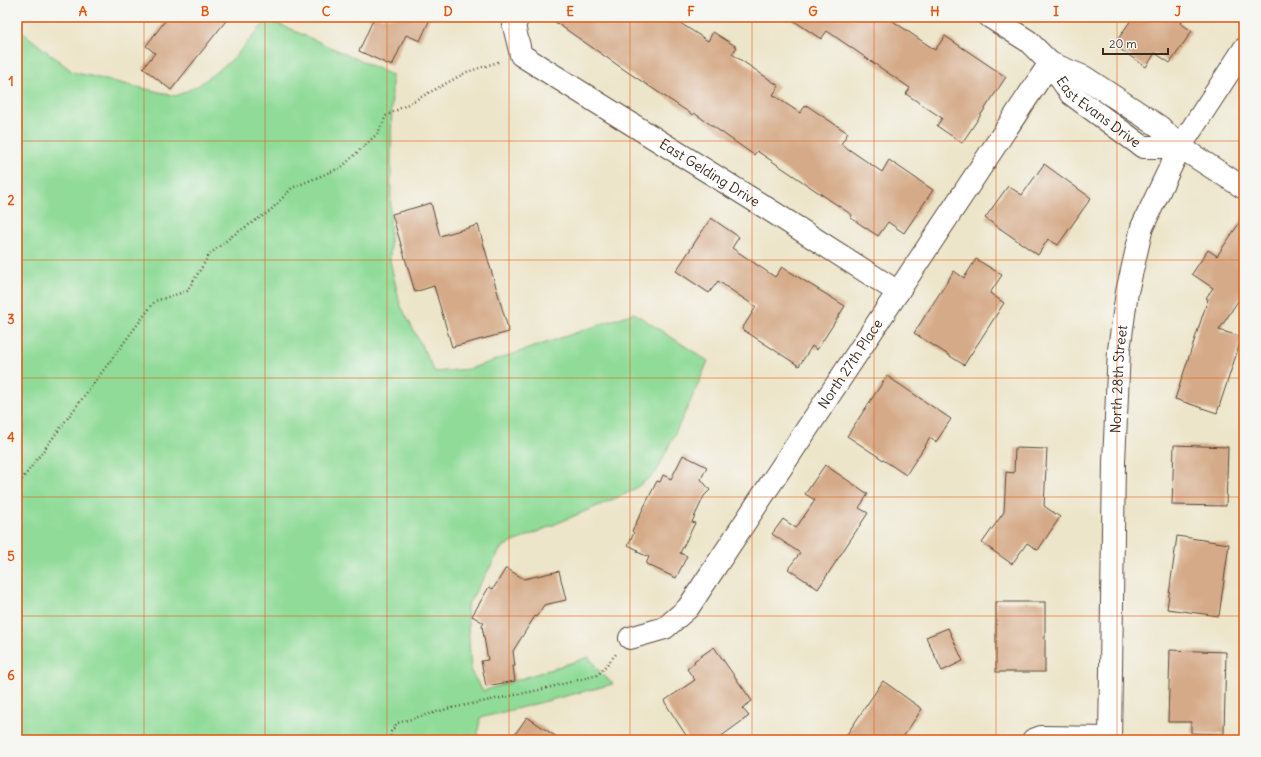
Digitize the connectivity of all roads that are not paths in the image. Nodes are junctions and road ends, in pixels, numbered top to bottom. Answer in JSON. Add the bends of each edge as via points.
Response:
{"nodes":[{"id":1,"x":518,"y":17,"type":"edge"},
{"id":2,"x":990,"y":17,"type":"edge"},
{"id":3,"x":1244,"y":49,"type":"edge"},
{"id":4,"x":1050,"y":63,"type":"junction"},
{"id":5,"x":1180,"y":147,"type":"junction"},
{"id":6,"x":1244,"y":188,"type":"edge"},
{"id":7,"x":898,"y":292,"type":"junction"},
{"id":8,"x":630,"y":638,"type":"road end"},
{"id":9,"x":1110,"y":739,"type":"edge"},
{"id":10,"x":1033,"y":740,"type":"edge"}],
"edges":[{"from":1,"to":7,"type":"street","name":"East Gelding Drive","via":[[514,26],[521,55]]},
{"from":2,"to":4,"type":"street","name":"East Evans Drive","via":[[1028,41]]},
{"from":3,"to":5,"type":"street","name":"North 28th Street"},
{"from":4,"to":5,"type":"street","name":"East Evans Drive","via":[[1072,94],[1142,147]]},
{"from":4,"to":7,"type":"street","name":"North 27th Place"},
{"from":5,"to":6,"type":"street"},
{"from":5,"to":9,"type":"street","name":"North 28th Street","via":[[1142,227],[1127,292],[1119,350],[1114,462]]},
{"from":7,"to":8,"type":"street","name":"North 27th Place","via":[[688,608],[665,628]]},
{"from":9,"to":10,"type":"street","via":[[1041,737]]}]}
